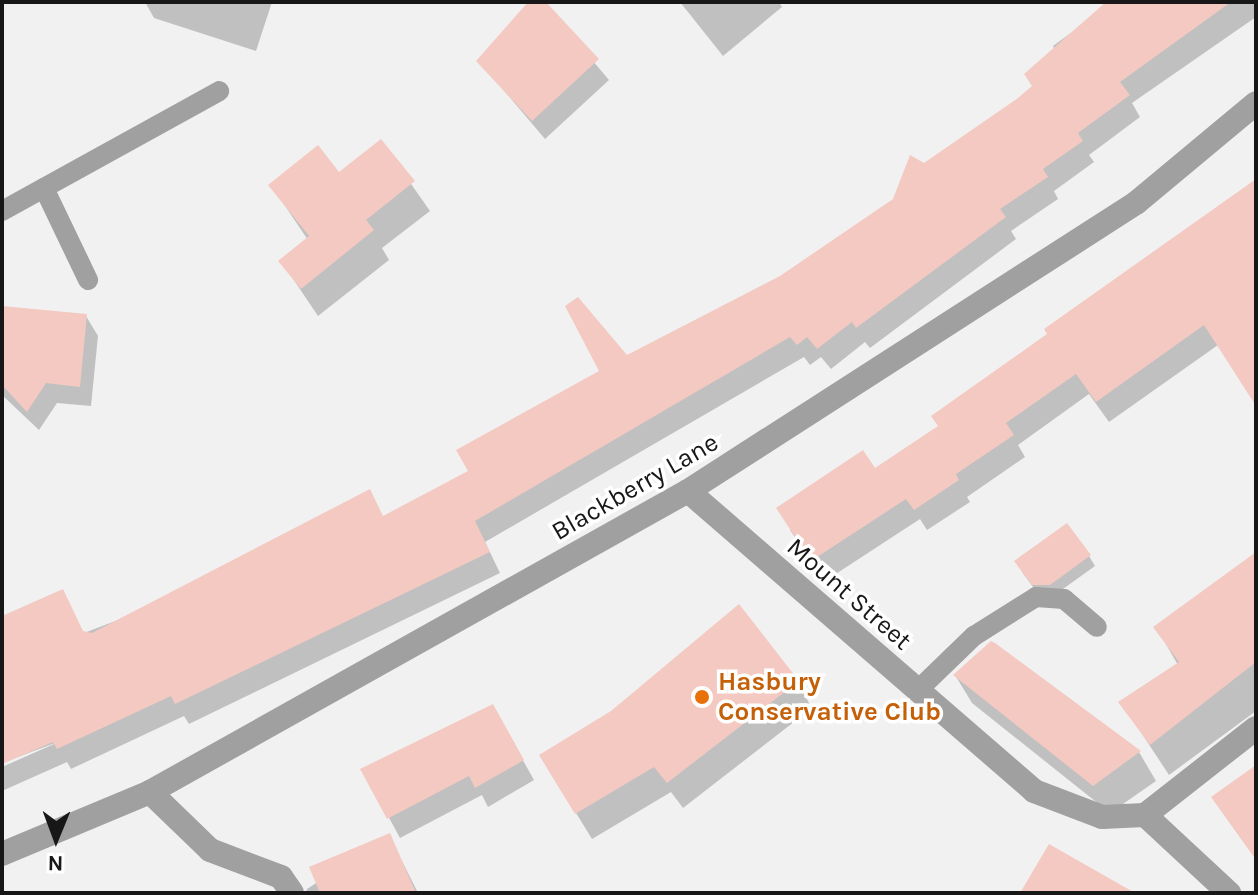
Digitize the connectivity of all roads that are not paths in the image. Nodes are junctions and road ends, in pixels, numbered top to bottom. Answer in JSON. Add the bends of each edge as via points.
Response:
{"nodes":[{"id":1,"x":219,"y":91,"type":"dead end"},
{"id":2,"x":1256,"y":103,"type":"edge"},
{"id":3,"x":44,"y":188,"type":"junction"},
{"id":4,"x":2,"y":211,"type":"edge"},
{"id":5,"x":88,"y":280,"type":"dead end"},
{"id":6,"x":688,"y":491,"type":"junction"},
{"id":7,"x":1097,"y":627,"type":"dead end"},
{"id":8,"x":918,"y":690,"type":"junction"},
{"id":9,"x":1256,"y":728,"type":"edge"},
{"id":10,"x":150,"y":792,"type":"junction"},
{"id":11,"x":1145,"y":815,"type":"junction"},
{"id":12,"x":2,"y":854,"type":"edge"},
{"id":13,"x":292,"y":893,"type":"edge"},
{"id":14,"x":1229,"y":893,"type":"edge"}],
"edges":[{"from":1,"to":3,"type":"lane"},
{"from":2,"to":6,"type":"street","name":"Blackberry Lane","via":[[1136,203]]},
{"from":3,"to":4,"type":"lane"},
{"from":3,"to":5,"type":"lane"},
{"from":6,"to":8,"type":"street","name":"Mount Street"},
{"from":6,"to":10,"type":"street","name":"Blackberry Lane"},
{"from":7,"to":8,"type":"lane","via":[[1064,599],[1036,597],[974,636]]},
{"from":8,"to":11,"type":"street","name":"Mount Street","via":[[1034,791],[1102,817]]},
{"from":9,"to":11,"type":"street"},
{"from":10,"to":12,"type":"street","name":"Blackberry Lane"},
{"from":10,"to":13,"type":"street","via":[[210,850],[281,877]]},
{"from":11,"to":14,"type":"street"}]}
